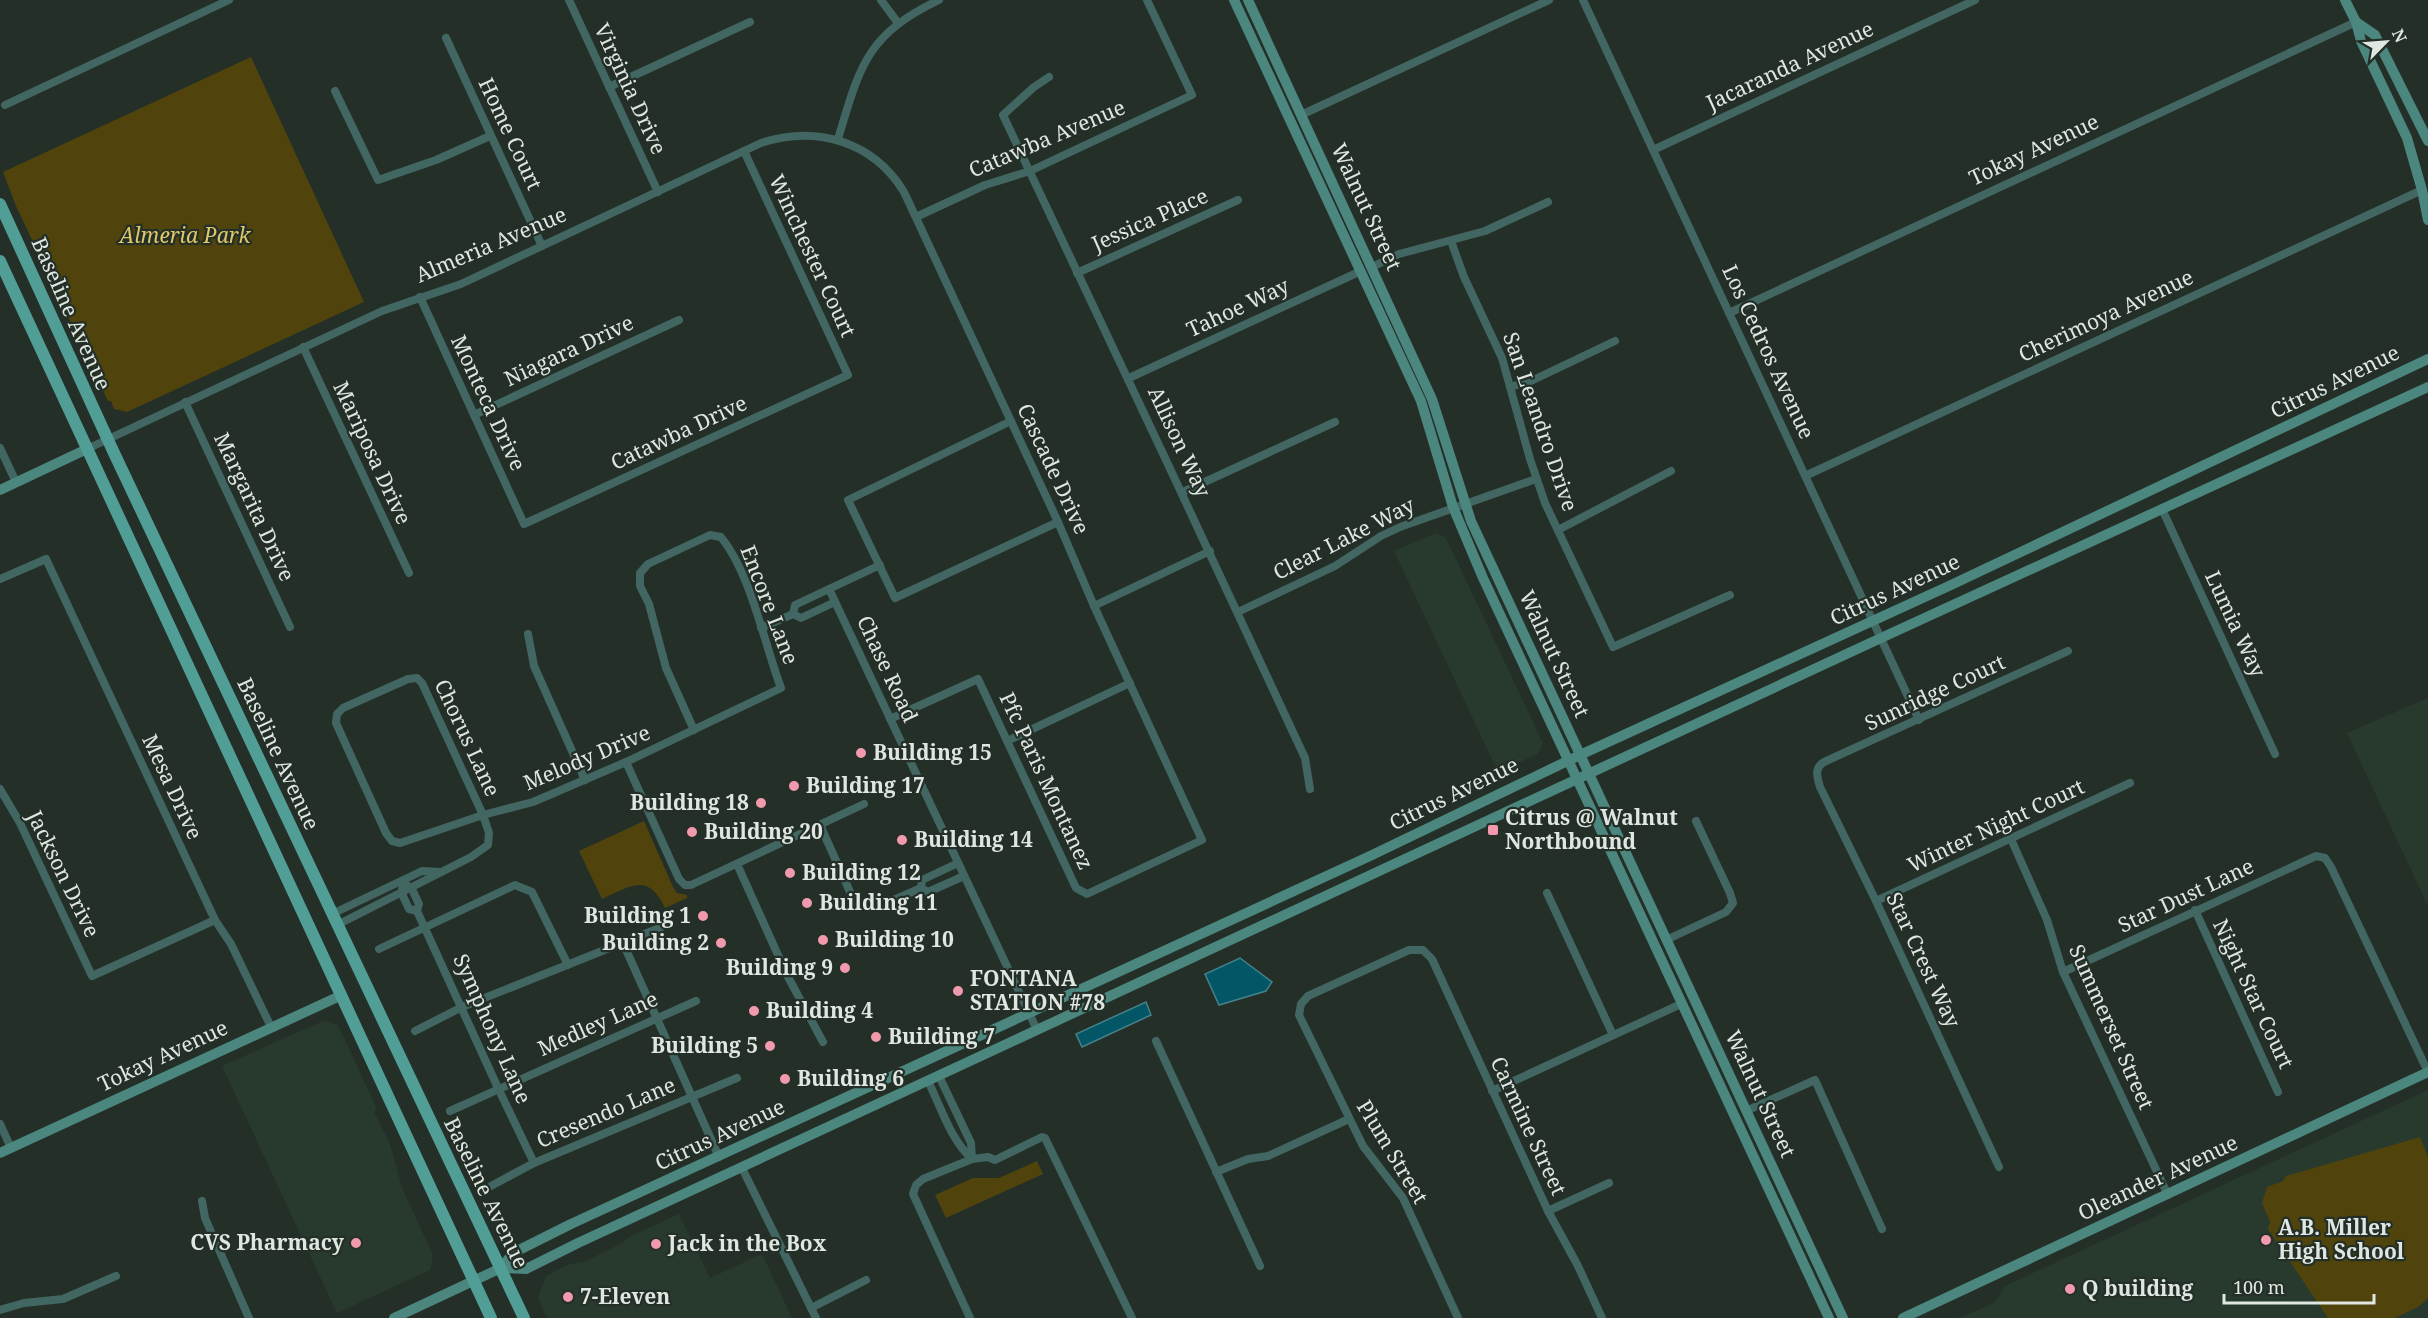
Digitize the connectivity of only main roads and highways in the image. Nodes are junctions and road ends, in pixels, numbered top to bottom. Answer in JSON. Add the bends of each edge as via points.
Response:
{"nodes":[{"id":1,"x":1234,"y":0,"type":"edge"},
{"id":2,"x":1248,"y":0,"type":"edge"},
{"id":3,"x":2345,"y":0,"type":"edge"},
{"id":4,"x":2356,"y":22,"type":"junction"},
{"id":5,"x":2428,"y":141,"type":"edge"},
{"id":6,"x":0,"y":204,"type":"edge"},
{"id":7,"x":2428,"y":219,"type":"edge"},
{"id":8,"x":0,"y":261,"type":"edge"},
{"id":9,"x":1367,"y":269,"type":"junction"},
{"id":10,"x":2428,"y":359,"type":"edge"},
{"id":11,"x":2428,"y":387,"type":"edge"},
{"id":12,"x":87,"y":449,"type":"junction"},
{"id":13,"x":0,"y":490,"type":"edge"},
{"id":14,"x":1459,"y":505,"type":"junction"},
{"id":15,"x":1580,"y":755,"type":"junction"},
{"id":16,"x":1568,"y":761,"type":"junction"},
{"id":17,"x":1589,"y":774,"type":"junction"},
{"id":18,"x":1578,"y":780,"type":"junction"},
{"id":19,"x":342,"y":994,"type":"junction"},
{"id":20,"x":2428,"y":1072,"type":"edge"},
{"id":21,"x":0,"y":1154,"type":"edge"},
{"id":22,"x":501,"y":1268,"type":"junction"},
{"id":23,"x":473,"y":1281,"type":"junction"},
{"id":24,"x":394,"y":1318,"type":"edge"},
{"id":25,"x":491,"y":1318,"type":"edge"},
{"id":26,"x":524,"y":1318,"type":"edge"},
{"id":27,"x":1829,"y":1318,"type":"edge"},
{"id":28,"x":1843,"y":1318,"type":"edge"},
{"id":29,"x":1904,"y":1318,"type":"edge"}],
"edges":[{"from":1,"to":9,"type":"main road","name":"Walnut Street"},
{"from":2,"to":9,"type":"main road","name":"Walnut Street"},
{"from":3,"to":4,"type":"main road"},
{"from":4,"to":5,"type":"main road","via":[[2375,35]]},
{"from":4,"to":7,"type":"main road","via":[[2361,41],[2407,138]]},
{"from":6,"to":22,"type":"main road","name":"Baseline Avenue","via":[[107,439]]},
{"from":8,"to":12,"type":"main road","name":"Baseline Avenue"},
{"from":9,"to":14,"type":"main road","name":"Walnut Street"},
{"from":10,"to":15,"type":"main road","name":"Citrus Avenue","via":[[1874,622]]},
{"from":11,"to":17,"type":"main road","name":"Citrus Avenue"},
{"from":12,"to":13,"type":"main road","name":"Almeria Avenue"},
{"from":12,"to":19,"type":"main road","name":"Baseline Avenue"},
{"from":14,"to":15,"type":"main road","name":"Walnut Street"},
{"from":14,"to":16,"type":"main road","name":"Walnut Street","via":[[1483,578]]},
{"from":15,"to":16,"type":"main road","name":"Citrus Avenue"},
{"from":15,"to":17,"type":"main road","name":"Walnut Street"},
{"from":16,"to":18,"type":"main road","name":"Walnut Street"},
{"from":16,"to":22,"type":"main road","name":"Citrus Avenue","via":[[516,1252]]},
{"from":17,"to":18,"type":"main road","name":"Citrus Avenue"},
{"from":17,"to":28,"type":"main road","name":"Walnut Street"},
{"from":18,"to":22,"type":"main road","name":"Citrus Avenue","via":[[526,1269]]},
{"from":18,"to":27,"type":"main road","name":"Walnut Street"},
{"from":19,"to":21,"type":"main road","name":"Tokay Avenue"},
{"from":19,"to":23,"type":"main road","name":"Baseline Avenue"},
{"from":20,"to":29,"type":"main road","name":"Oleander Avenue"},
{"from":22,"to":23,"type":"main road","name":"Citrus Avenue"},
{"from":22,"to":26,"type":"main road","name":"Baseline Avenue"},
{"from":23,"to":24,"type":"main road","name":"Citrus Avenue"},
{"from":23,"to":25,"type":"main road","name":"Baseline Avenue"}]}
